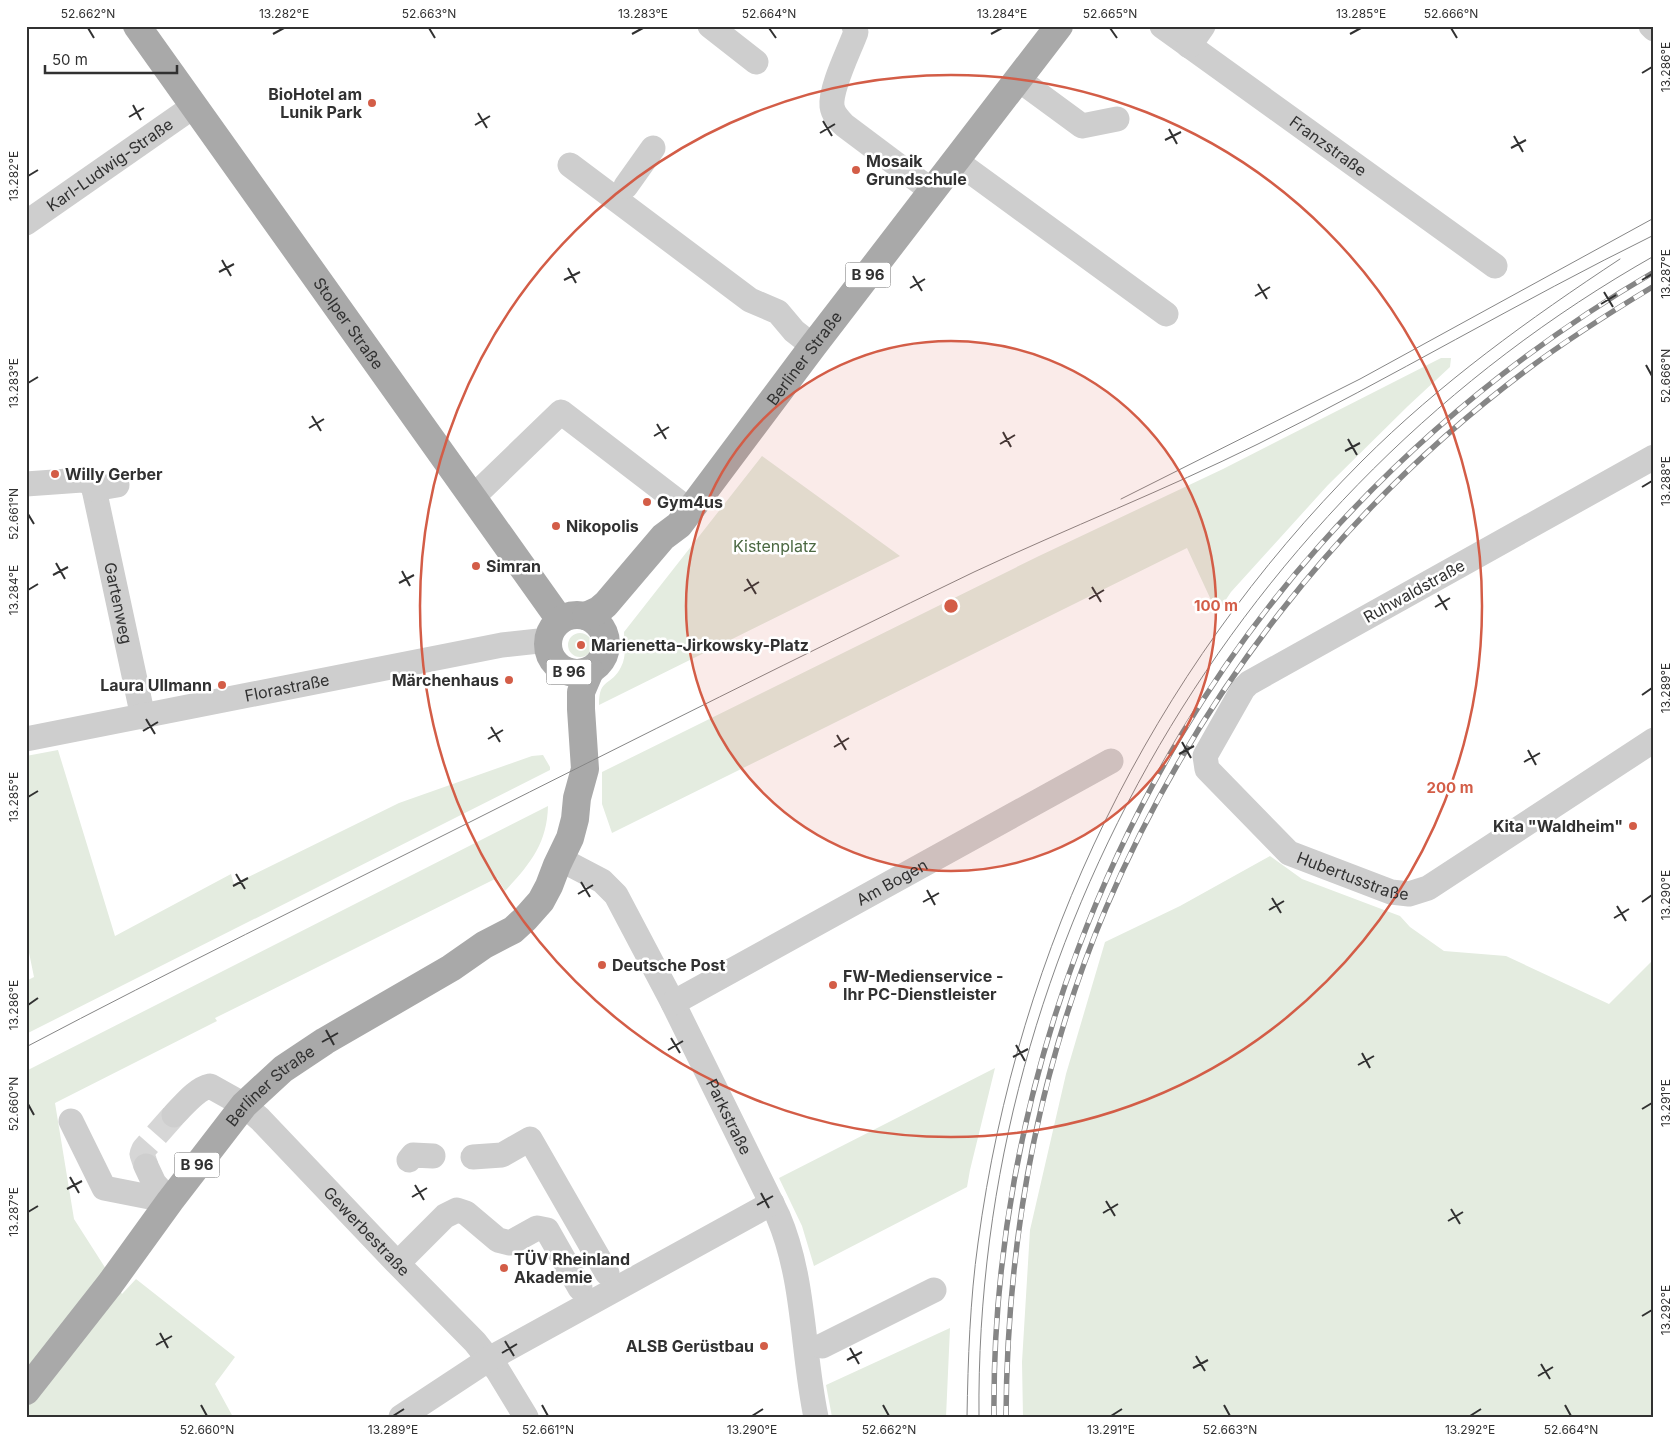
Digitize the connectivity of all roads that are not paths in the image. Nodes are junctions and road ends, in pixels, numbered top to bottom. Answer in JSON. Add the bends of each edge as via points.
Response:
{"nodes":[{"id":1,"x":137,"y":26,"type":"edge"},
{"id":2,"x":854,"y":26,"type":"edge"},
{"id":3,"x":1059,"y":26,"type":"edge"},
{"id":4,"x":1162,"y":26,"type":"edge"},
{"id":5,"x":718,"y":28,"type":"edge"},
{"id":6,"x":1196,"y":36,"type":"edge"},
{"id":7,"x":756,"y":62,"type":"dead end"},
{"id":8,"x":1018,"y":79,"type":"junction"},
{"id":9,"x":194,"y":106,"type":"junction"},
{"id":10,"x":1117,"y":119,"type":"dead end"},
{"id":11,"x":654,"y":148,"type":"dead end"},
{"id":12,"x":956,"y":161,"type":"junction"},
{"id":13,"x":626,"y":186,"type":"junction"},
{"id":14,"x":932,"y":191,"type":"junction"},
{"id":15,"x":26,"y":223,"type":"edge"},
{"id":16,"x":1495,"y":266,"type":"dead end"},
{"id":17,"x":778,"y":312,"type":"junction"},
{"id":18,"x":1166,"y":314,"type":"dead end"},
{"id":19,"x":813,"y":346,"type":"junction"},
{"id":20,"x":1654,"y":457,"type":"edge"},
{"id":21,"x":26,"y":484,"type":"edge"},
{"id":22,"x":473,"y":497,"type":"junction"},
{"id":23,"x":685,"y":518,"type":"junction"},
{"id":24,"x":565,"y":626,"type":"junction"},
{"id":25,"x":607,"y":642,"type":"junction"},
{"id":26,"x":558,"y":667,"type":"junction"},
{"id":27,"x":590,"y":671,"type":"junction"},
{"id":28,"x":143,"y":717,"type":"junction"},
{"id":29,"x":26,"y":739,"type":"edge"},
{"id":30,"x":1654,"y":740,"type":"edge"},
{"id":31,"x":1205,"y":756,"type":"joint"},
{"id":32,"x":1111,"y":761,"type":"dead end"},
{"id":33,"x":577,"y":798,"type":"junction"},
{"id":34,"x":558,"y":862,"type":"junction"},
{"id":35,"x":673,"y":1003,"type":"junction"},
{"id":36,"x":244,"y":1105,"type":"junction"},
{"id":37,"x":174,"y":1115,"type":"tunnel mouth"},
{"id":38,"x":71,"y":1121,"type":"dead end"},
{"id":39,"x":473,"y":1157,"type":"dead end"},
{"id":40,"x":146,"y":1166,"type":"tunnel mouth"},
{"id":41,"x":170,"y":1201,"type":"junction"},
{"id":42,"x":772,"y":1203,"type":"junction"},
{"id":43,"x":406,"y":1255,"type":"dead end"},
{"id":44,"x":607,"y":1273,"type":"dead end"},
{"id":45,"x":580,"y":1288,"type":"dead end"},
{"id":46,"x":934,"y":1290,"type":"dead end"},
{"id":47,"x":822,"y":1346,"type":"dead end"},
{"id":48,"x":489,"y":1359,"type":"junction"},
{"id":49,"x":26,"y":1391,"type":"edge"},
{"id":50,"x":401,"y":1417,"type":"edge"},
{"id":51,"x":526,"y":1417,"type":"edge"},
{"id":52,"x":816,"y":1417,"type":"edge"}],
"edges":[{"from":1,"to":9,"type":"main road","name":"Stolper Straße"},
{"from":2,"to":14,"type":"street","via":[[856,32],[833,93],[835,116]]},
{"from":3,"to":8,"type":"main road","name":"Berliner Straße","number":"B 96"},
{"from":4,"to":6,"type":"street","name":"Franzstraße"},
{"from":5,"to":7,"type":"street"},
{"from":6,"to":16,"type":"street","name":"Franzstraße"},
{"from":8,"to":10,"type":"street","via":[[1082,126]]},
{"from":8,"to":12,"type":"main road","name":"Berliner Straße","number":"B 96"},
{"from":9,"to":15,"type":"street","name":"Karl-Ludwig-Straße"},
{"from":9,"to":22,"type":"main road","name":"Stolper Straße"},
{"from":11,"to":13,"type":"street"},
{"from":12,"to":14,"type":"main road","name":"Berliner Straße","number":"B 96"},
{"from":12,"to":18,"type":"street"},
{"from":13,"to":17,"type":"street","via":[[760,288]]},
{"from":13,"to":17,"type":"street","via":[[577,159],[750,300]]},
{"from":14,"to":19,"type":"main road","name":"Berliner Straße","number":"B 96"},
{"from":17,"to":19,"type":"street"},
{"from":19,"to":23,"type":"main road","name":"Berliner Straße","number":"B 96"},
{"from":20,"to":31,"type":"street","name":"Ruhwaldstraße","via":[[1249,684]]},
{"from":21,"to":28,"type":"street","name":"Gartenweg","via":[[82,480],[106,487]]},
{"from":22,"to":23,"type":"street","via":[[561,412]]},
{"from":22,"to":24,"type":"main road","name":"Stolper Straße"},
{"from":23,"to":24,"type":"main road","name":"Berliner Straße","number":"B 96","via":[[663,537],[606,604]]},
{"from":23,"to":25,"type":"main road","name":"Berliner Straße","number":"B 96","via":[[672,544],[622,611]]},
{"from":24,"to":25,"type":"main road","number":"B 96","via":[[592,619],[602,628]]},
{"from":24,"to":26,"type":"main road","number":"B 96","via":[[550,655]]},
{"from":24,"to":28,"type":"street","name":"Florastraße","via":[[502,645]]},
{"from":25,"to":27,"type":"main road","number":"B 96","via":[[603,659]]},
{"from":26,"to":27,"type":"main road","number":"B 96","via":[[573,674]]},
{"from":26,"to":33,"type":"main road","name":"Berliner Straße","number":"B 96","via":[[567,751]]},
{"from":27,"to":33,"type":"main road","name":"Berliner Straße","number":"B 96","via":[[581,692],[585,758]]},
{"from":28,"to":29,"type":"street","name":"Florastraße"},
{"from":30,"to":31,"type":"street","name":"Hubertusstraße","via":[[1428,888],[1409,894],[1391,892],[1289,853],[1207,769]]},
{"from":32,"to":35,"type":"street","name":"Am Bogen"},
{"from":33,"to":34,"type":"main road","name":"Berliner Straße","number":"B 96","via":[[570,838]]},
{"from":34,"to":35,"type":"street","name":"Parkstraße","via":[[602,881],[614,892]]},
{"from":34,"to":36,"type":"main road","name":"Berliner Straße","number":"B 96","via":[[508,912],[484,945],[451,968],[325,1041],[283,1069]]},
{"from":35,"to":42,"type":"street","name":"Parkstraße"},
{"from":36,"to":37,"type":"street","name":"Gewerbestraße","via":[[210,1086],[198,1092]]},
{"from":36,"to":41,"type":"main road","name":"Berliner Straße","number":"B 96"},
{"from":36,"to":48,"type":"street","name":"Gewerbestraße"},
{"from":38,"to":41,"type":"street","via":[[104,1188]]},
{"from":39,"to":44,"type":"street","via":[[502,1155],[530,1140]]},
{"from":40,"to":41,"type":"street","via":[[154,1183]]},
{"from":41,"to":49,"type":"main road","name":"Berliner Straße","number":"B 96"},
{"from":42,"to":48,"type":"street"},
{"from":42,"to":52,"type":"street","name":"Parkstraße","via":[[795,1268]]},
{"from":43,"to":45,"type":"street","via":[[445,1216],[457,1210],[466,1213],[498,1240],[510,1242],[536,1228],[547,1230]]},
{"from":46,"to":47,"type":"street"},
{"from":48,"to":50,"type":"street"},
{"from":48,"to":51,"type":"street","name":"Gewerbestraße"}]}
